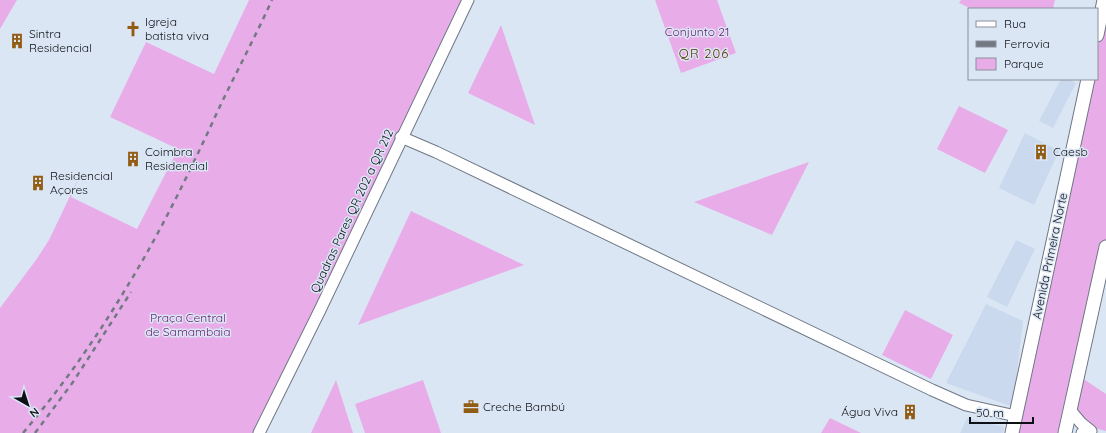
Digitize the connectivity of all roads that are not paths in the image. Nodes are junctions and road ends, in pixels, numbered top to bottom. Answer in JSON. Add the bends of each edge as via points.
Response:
{"nodes":[{"id":1,"x":468,"y":0,"type":"edge"},
{"id":2,"x":1104,"y":5,"type":"edge"},
{"id":3,"x":1098,"y":31,"type":"edge"},
{"id":4,"x":1088,"y":80,"type":"edge"},
{"id":5,"x":401,"y":137,"type":"junction"},
{"id":6,"x":1106,"y":247,"type":"edge"},
{"id":7,"x":1070,"y":410,"type":"junction"},
{"id":8,"x":1016,"y":416,"type":"junction"},
{"id":9,"x":1090,"y":432,"type":"edge"},
{"id":10,"x":259,"y":433,"type":"edge"},
{"id":11,"x":1012,"y":433,"type":"edge"},
{"id":12,"x":1065,"y":433,"type":"edge"}],
"edges":[{"from":1,"to":5,"type":"street","name":"Quadras Pares QR 202 a QR 212"},
{"from":2,"to":3,"type":"main road"},
{"from":4,"to":8,"type":"main road","name":"Avenida Primeira Norte"},
{"from":5,"to":8,"type":"street","via":[[932,390],[966,405]]},
{"from":5,"to":10,"type":"street","name":"Quadras Pares QR 202 a QR 212"},
{"from":6,"to":7,"type":"main road"},
{"from":7,"to":9,"type":"street"},
{"from":7,"to":12,"type":"main road"},
{"from":8,"to":11,"type":"main road","name":"Avenida Primeira Norte"}]}
